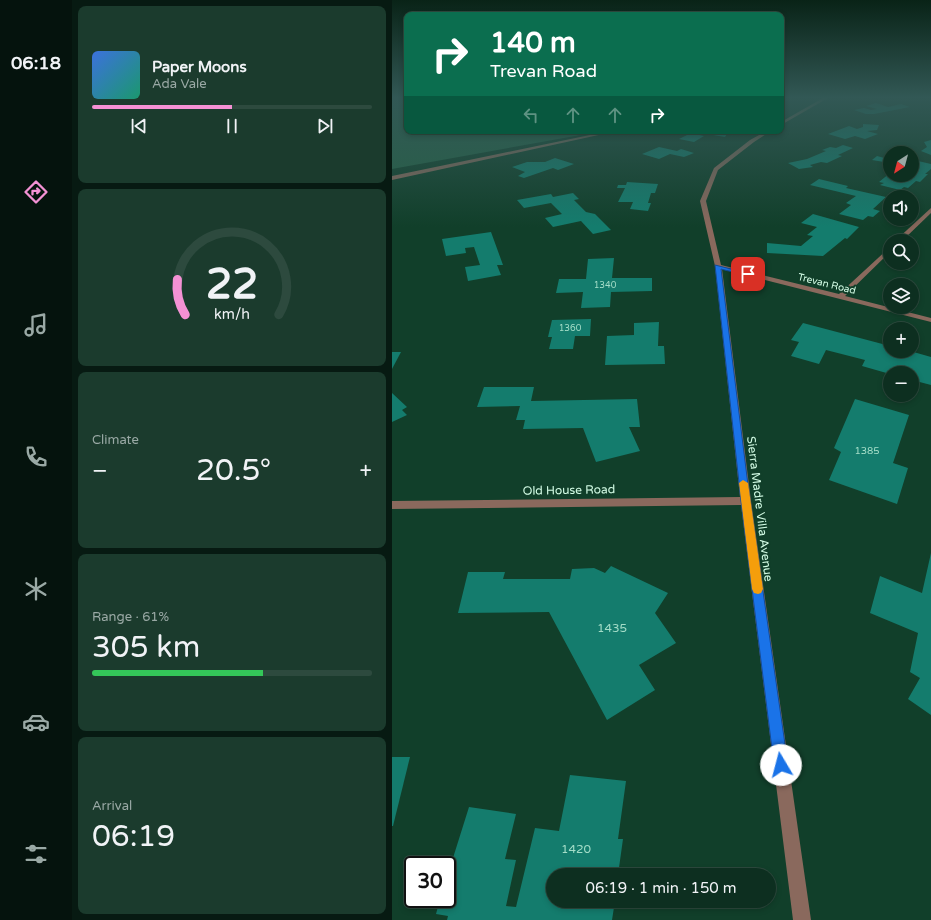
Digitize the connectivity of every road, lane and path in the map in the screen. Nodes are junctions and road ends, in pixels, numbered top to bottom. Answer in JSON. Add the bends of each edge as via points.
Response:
{"nodes":[{"id":1,"x":568,"y":141,"type":"edge"},
{"id":2,"x":752,"y":141,"type":"edge"},
{"id":3,"x":392,"y":178,"type":"edge"},
{"id":4,"x":931,"y":210,"type":"edge"},
{"id":5,"x":905,"y":234,"type":"edge"},
{"id":6,"x":883,"y":256,"type":"edge"},
{"id":7,"x":718,"y":266,"type":"junction"},
{"id":8,"x":840,"y":297,"type":"junction"},
{"id":9,"x":931,"y":320,"type":"edge"},
{"id":10,"x":746,"y":501,"type":"junction"},
{"id":11,"x":392,"y":505,"type":"edge"},
{"id":12,"x":802,"y":920,"type":"edge"}],
"edges":[{"from":1,"to":3,"type":"street"},
{"from":2,"to":7,"type":"street","name":"Sierra Madre Villa Avenue","via":[[716,169],[703,202]]},
{"from":4,"to":5,"type":"street"},
{"from":6,"to":8,"type":"street"},
{"from":7,"to":8,"type":"street","name":"Trevan Road"},
{"from":7,"to":10,"type":"street","name":"Sierra Madre Villa Avenue"},
{"from":8,"to":9,"type":"street","name":"Trevan Road"},
{"from":10,"to":11,"type":"street","name":"Old House Road"},
{"from":10,"to":12,"type":"street","name":"Sierra Madre Villa Avenue"}]}
